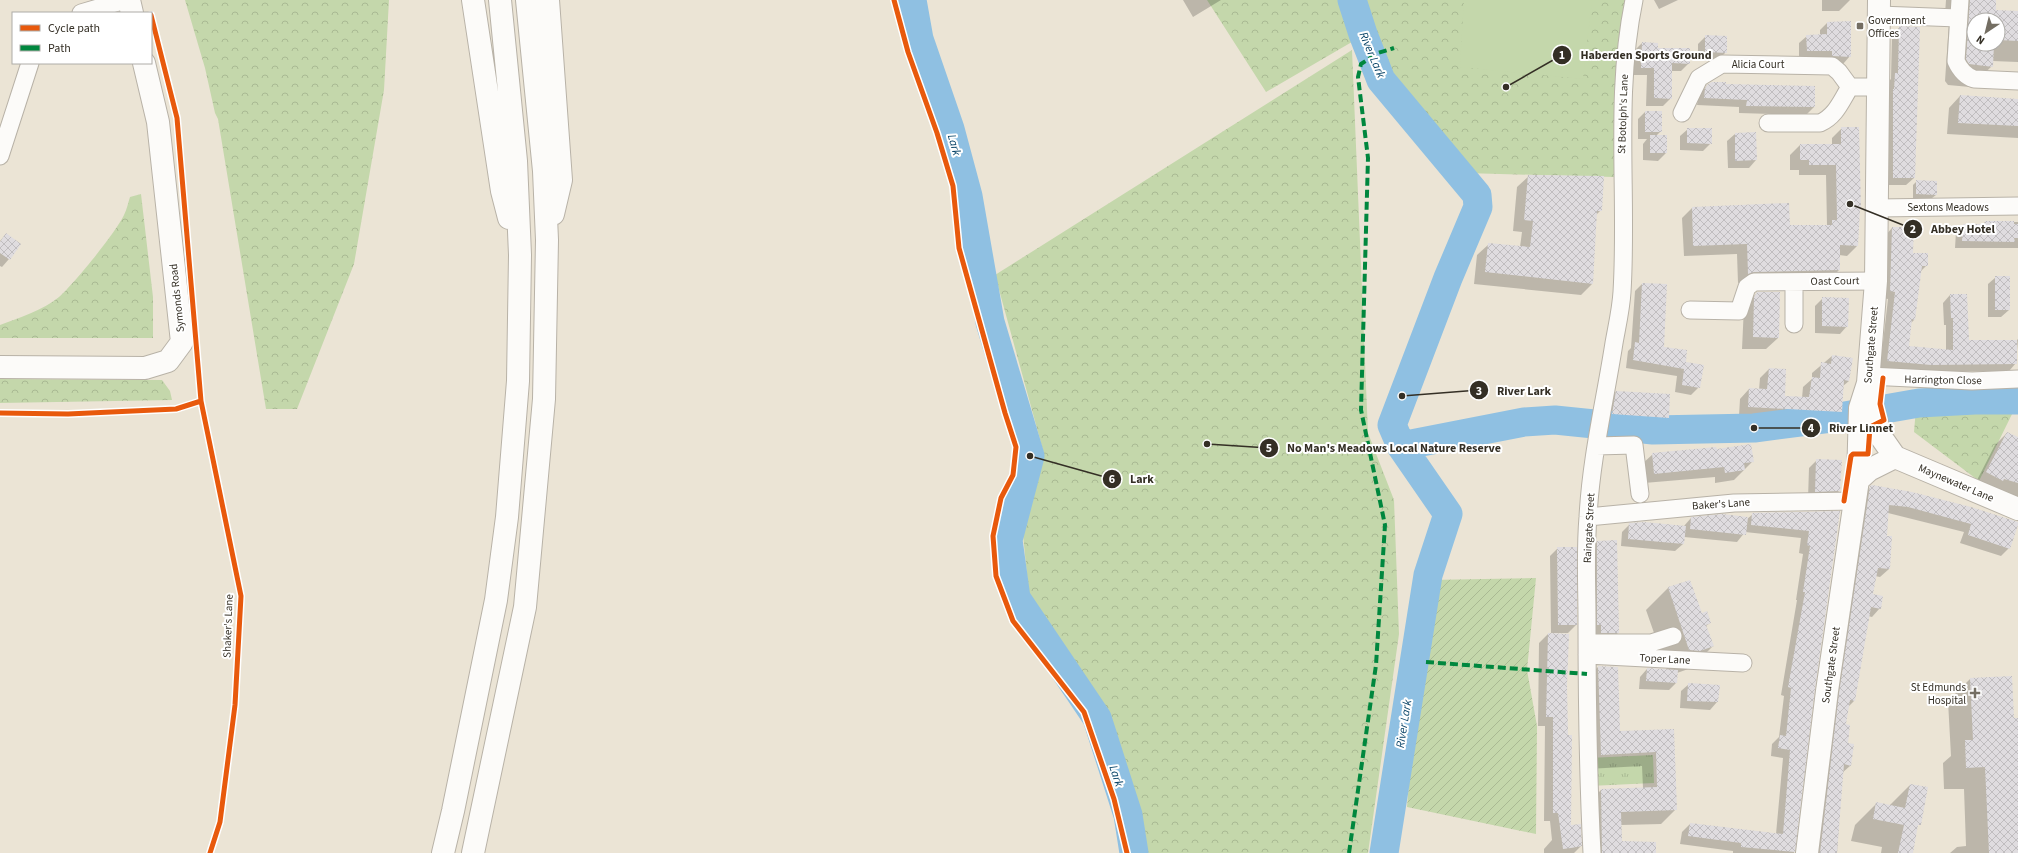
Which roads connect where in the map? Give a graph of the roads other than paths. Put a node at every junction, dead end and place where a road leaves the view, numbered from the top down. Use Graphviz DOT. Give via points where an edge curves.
graph roads {
  1 [pos="125,0"];
  2 [pos="129,0"];
  3 [pos="473,0"];
  4 [pos="500,0"];
  5 [pos="527,0"];
  6 [pos="548,0"];
  7 [pos="1634,0"];
  8 [pos="1960,0"];
  9 [pos="1879,7"];
  10 [pos="84,12"];
  11 [pos="132,12"];
  12 [pos="1958,18"];
  13 [pos="30,64"];
  14 [pos="144,64"];
  15 [pos="2018,82"];
  16 [pos="1878,86"];
  17 [pos="1850,87"];
  18 [pos="1682,113"];
  19 [pos="1768,123"];
  20 [pos="0,156"];
  21 [pos="1623,205"];
  22 [pos="2018,206"];
  23 [pos="1878,208"];
  24 [pos="547,240"];
  25 [pos="520,255"];
  26 [pos="1876,281"];
  27 [pos="1794,282"];
  28 [pos="1690,310"];
  29 [pos="1794,324"];
  30 [pos="0,367"];
  31 [pos="2018,379"];
  32 [pos="1869,380"];
  33 [pos="1867,413"];
  34 [pos="1596,443"];
  35 [pos="1895,457"];
  36 [pos="1856,490"];
  37 [pos="1640,494"];
  38 [pos="2018,509"];
  39 [pos="1588,517"];
  40 [pos="1673,636"];
  41 [pos="1587,649"];
  42 [pos="1744,663"];
  43 [pos="443,853"];
  44 [pos="473,853"];
  45 [pos="1592,853"];
  46 [pos="1807,853"];
  1 -- 10 [label="street"];
  2 -- 11 [label="main road"];
  3 -- 25 [label="main road" via="502,191"];
  4 -- 25 [label="main road" via="516,161"];
  5 -- 24 [label="main road" via="543,163"];
  6 -- 24 [label="main road" via="561,180"];
  7 -- 21 [label="street, St Botolph's Lane" via="1625,59"];
  8 -- 12 [label="street"];
  9 -- 12 [label="street"];
  9 -- 16 [label="main road, Southgate Street"];
  12 -- 15 [label="street" via="1956,61 1963,72 1974,79"];
  13 -- 20 [label="street"];
  14 -- 30 [label="main road, Symonds Road" via="158,122 182,342 168,361 145,368"];
  16 -- 17 [label="street"];
  16 -- 23 [label="main road, Southgate Street"];
  17 -- 18 [label="street, Alicia Court" via="1832,66 1722,64 1699,78"];
  17 -- 19 [label="street" via="1828,120 1820,123"];
  21 -- 34 [label="street, Raingate Street" via="1625,229 1622,295"];
  22 -- 23 [label="street, Sextons Meadows"];
  23 -- 26 [label="main road, Southgate Street"];
  24 -- 44 [label="main road" via="544,398 525,607"];
  25 -- 43 [label="main road" via="518,382 507,517 496,600"];
  26 -- 27 [label="street, Oast Court"];
  26 -- 32 [label="main road, Southgate Street"];
  27 -- 28 [label="street, Oast Court" via="1754,282 1747,287 1739,311"];
  27 -- 29 [label="street, Oast Court"];
  31 -- 32 [label="street, Harrington Close"];
  32 -- 33 [label="main road, Southgate Street"];
  33 -- 35 [label="main road"];
  33 -- 36 [label="main road, Southgate Street"];
  34 -- 37 [label="street" via="1634,445"];
  34 -- 39 [label="street, Raingate Street"];
  35 -- 36 [label="main road" via="1869,470"];
  35 -- 38 [label="main road, Maynewater Lane"];
  36 -- 39 [label="street, Baker's Lane"];
  36 -- 46 [label="main road, Southgate Street"];
  39 -- 41 [label="street, Raingate Street"];
  40 -- 41 [label="street, Toper Lane" via="1651,643"];
  41 -- 42 [label="street, Toper Lane"];
  41 -- 45 [label="street, Raingate Street"];
}
